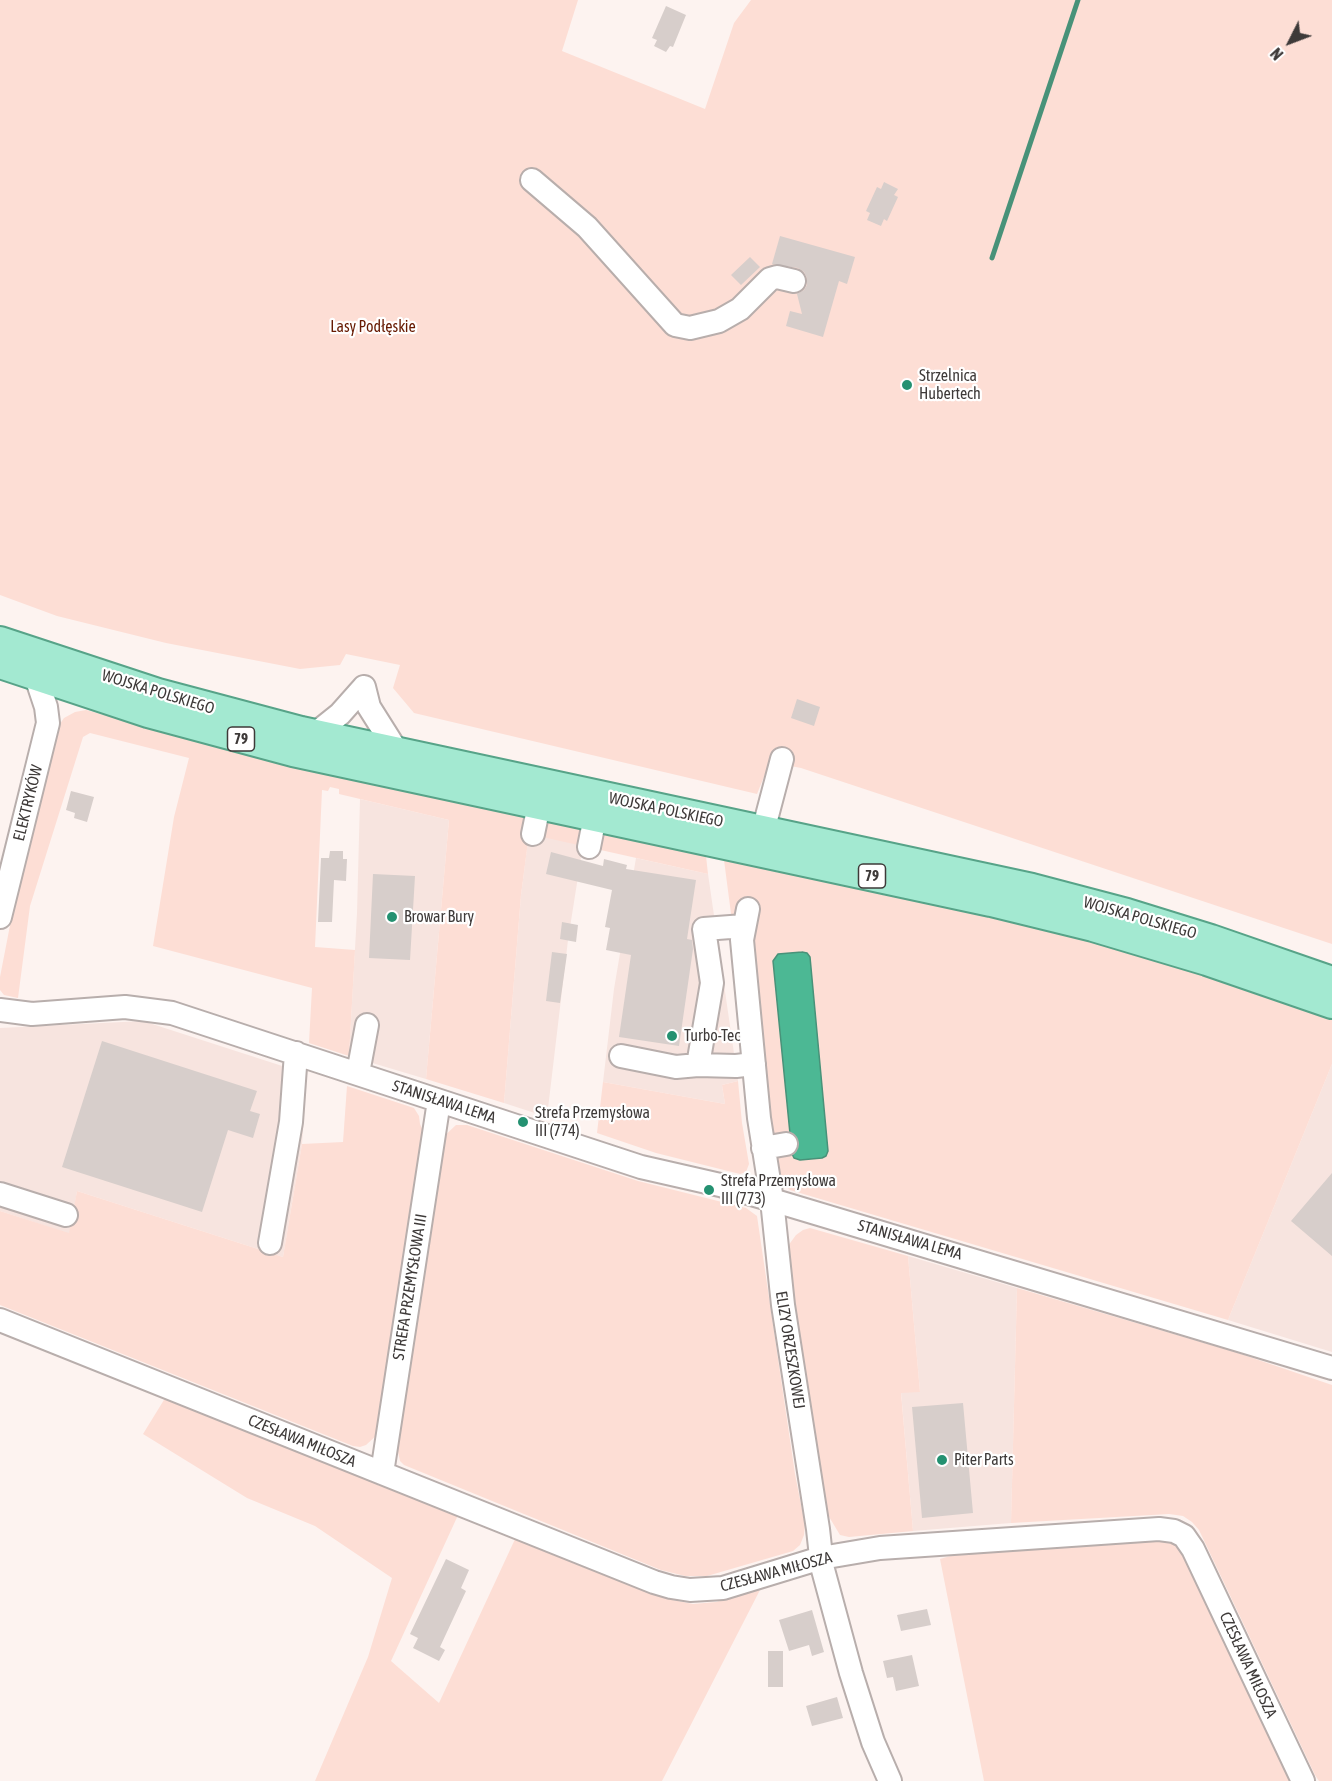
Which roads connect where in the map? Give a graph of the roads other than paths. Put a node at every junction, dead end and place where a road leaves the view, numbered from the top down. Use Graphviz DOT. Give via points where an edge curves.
graph roads {
  1 [pos="531,180"];
  2 [pos="794,281"];
  3 [pos="0,641"];
  4 [pos="0,664"];
  5 [pos="36,677"];
  6 [pos="80,692"];
  7 [pos="48,723"];
  8 [pos="315,734"];
  9 [pos="398,753"];
  10 [pos="782,759"];
  11 [pos="539,805"];
  12 [pos="595,817"];
  13 [pos="763,831"];
  14 [pos="533,834"];
  15 [pos="589,847"];
  16 [pos="0,918"];
  17 [pos="1332,981"];
  18 [pos="1332,1004"];
  19 [pos="0,1010"];
  20 [pos="367,1025"];
  21 [pos="296,1053"];
  22 [pos="621,1056"];
  23 [pos="754,1064"];
  24 [pos="698,1065"];
  25 [pos="358,1074"];
  26 [pos="439,1101"];
  27 [pos="786,1144"];
  28 [pos="763,1148"];
  29 [pos="0,1194"];
  30 [pos="772,1200"];
  31 [pos="66,1215"];
  32 [pos="270,1243"];
  33 [pos="0,1320"];
  34 [pos="1332,1368"];
  35 [pos="382,1473"];
  36 [pos="821,1558"];
  37 [pos="890,1781"];
  38 [pos="1303,1781"];
  1 -- 2 [label="street" via="587,227 675,325 690,328 719,321 740,309 770,279"];
  3 -- 8 [label="main road, WOJSKA POLSKIEGO / 79" via="158,693"];
  4 -- 5 [label="main road, WOJSKA POLSKIEGO / 79"];
  5 -- 6 [label="main road, WOJSKA POLSKIEGO / 79"];
  5 -- 7 [label="street, ELEKTRYKÓW"];
  6 -- 7 [label="street, ELEKTRYKÓW"];
  6 -- 11 [label="main road, WOJSKA POLSKIEGO / 79" via="281,749"];
  7 -- 16 [label="street, ELEKTRYKÓW"];
  8 -- 9 [label="main road, WOJSKA POLSKIEGO / 79"];
  8 -- 9 [label="street" via="364,687 369,706"];
  9 -- 13 [label="main road, WOJSKA POLSKIEGO / 79"];
  10 -- 13 [label="street"];
  11 -- 12 [label="main road, WOJSKA POLSKIEGO / 79"];
  11 -- 14 [label="street"];
  12 -- 15 [label="street"];
  12 -- 18 [label="main road, WOJSKA POLSKIEGO / 79" via="1093,927"];
  13 -- 17 [label="main road, WOJSKA POLSKIEGO / 79" via="1032,888 1211,939"];
  19 -- 21 [label="street, STANISŁAWA LEMA" via="104,1015 141,1008 172,1013"];
  20 -- 25 [label="street"];
  21 -- 25 [label="street, STANISŁAWA LEMA"];
  21 -- 32 [label="street" via="291,1122"];
  22 -- 24 [label="street" via="676,1067"];
  23 -- 24 [label="street"];
  23 -- 24 [label="street, ELIZY ORZESZKOWEJ" via="742,940 746,917 704,929 712,983"];
  23 -- 28 [label="street, ELIZY ORZESZKOWEJ"];
  25 -- 26 [label="street, STANISŁAWA LEMA"];
  26 -- 30 [label="street, STANISŁAWA LEMA" via="641,1167"];
  26 -- 35 [label="street, STREFA PRZEMYSŁOWA III"];
  27 -- 28 [label="street"];
  28 -- 30 [label="street, ELIZY ORZESZKOWEJ"];
  29 -- 31 [label="street"];
  30 -- 34 [label="street, STANISŁAWA LEMA"];
  30 -- 36 [label="street, ELIZY ORZESZKOWEJ" via="781,1293"];
  33 -- 35 [label="street, CZESŁAWA MIŁOSZA"];
  35 -- 36 [label="street, CZESŁAWA MIŁOSZA" via="671,1587 723,1588"];
  36 -- 37 [label="street, ELIZY ORZESZKOWEJ" via="851,1673"];
  36 -- 38 [label="street, CZESŁAWA MIŁOSZA" via="900,1546 1159,1529 1180,1533 1193,1549"];
}
